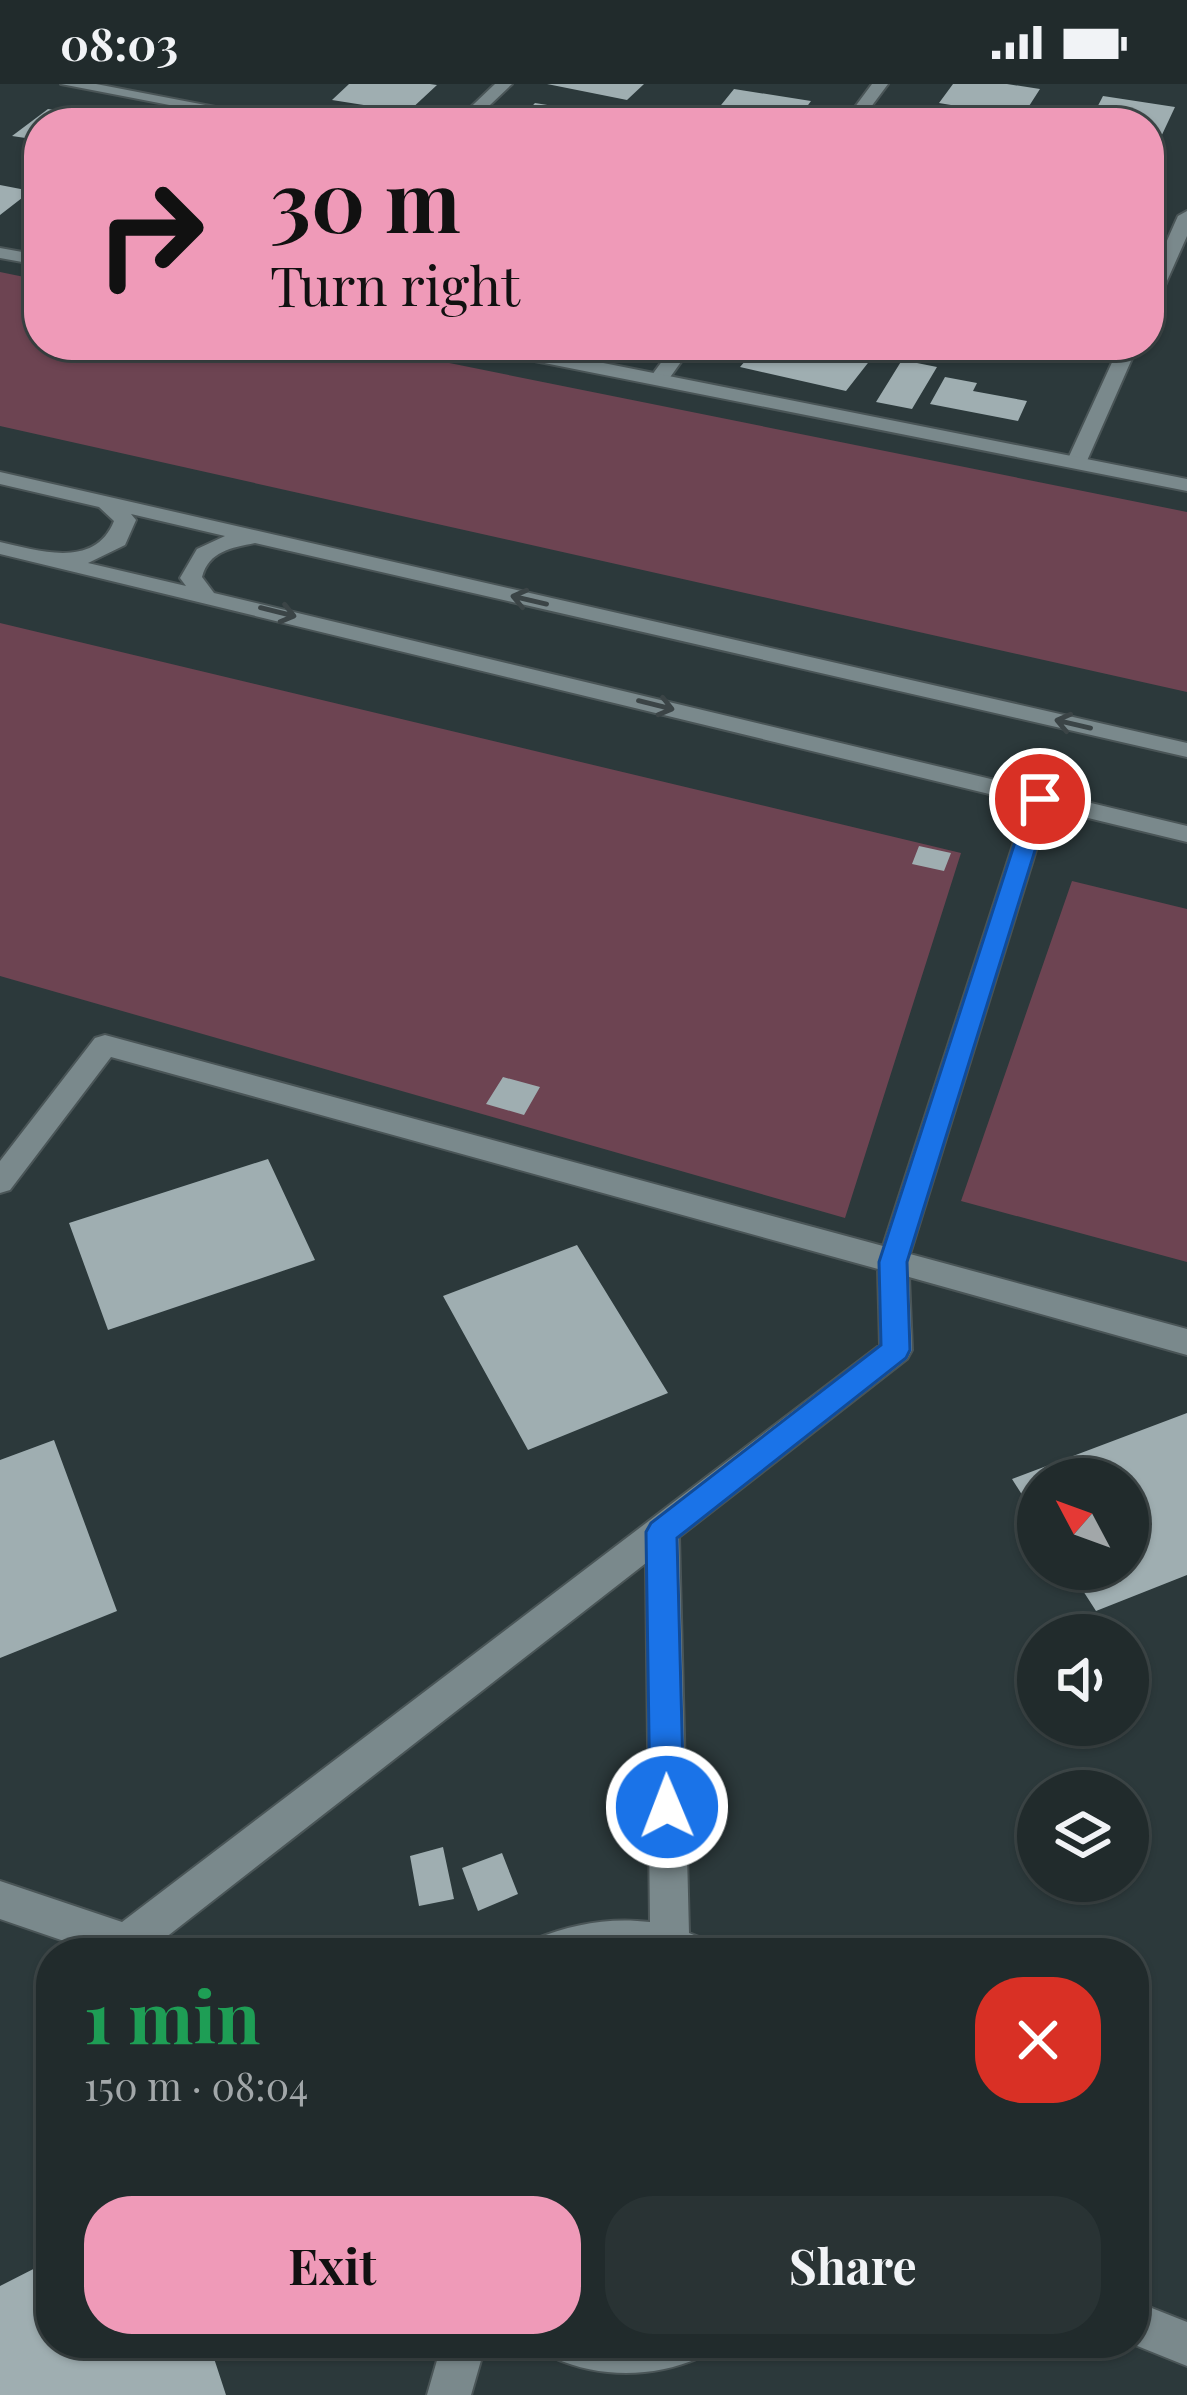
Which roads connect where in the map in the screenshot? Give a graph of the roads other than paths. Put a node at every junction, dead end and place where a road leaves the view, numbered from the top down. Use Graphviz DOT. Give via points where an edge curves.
graph roads {
  1 [pos="69,84"];
  2 [pos="504,84"];
  3 [pos="115,88"];
  4 [pos="216,108"];
  5 [pos="478,108"];
  6 [pos="1187,216"];
  7 [pos="1164,267"];
  8 [pos="561,360"];
  9 [pos="673,360"];
  10 [pos="1122,360"];
  11 [pos="659,379"];
  12 [pos="1076,463"];
  13 [pos="0,478"];
  14 [pos="1187,485"];
  15 [pos="107,503"];
  16 [pos="254,538"];
  17 [pos="0,548"];
  18 [pos="52,560"];
  19 [pos="204,594"];
  20 [pos="1187,750"];
  21 [pos="1040,799"];
  22 [pos="1187,834"];
  23 [pos="0,1182"];
  24 [pos="893,1262"];
  25 [pos="1187,1342"];
  26 [pos="662,1532"];
  27 [pos="0,1900"];
  28 [pos="115,1938"];
  29 [pos="153,1938"];
  30 [pos="680,1938"];
  31 [pos="1149,2329"];
  32 [pos="1187,2344"];
  33 [pos="459,2358"];
  34 [pos="448,2395"];
  1 -- 3 [label="street"];
  2 -- 5 [label="street"];
  3 -- 4 [label="street"];
  6 -- 7 [label="street"];
  8 -- 11 [label="street"];
  9 -- 11 [label="street"];
  10 -- 12 [label="street"];
  11 -- 12 [label="street"];
  12 -- 14 [label="street"];
  13 -- 15 [label="street"];
  15 -- 16 [label="street"];
  15 -- 18 [label="street" via="125,520 117,540 89,556"];
  16 -- 19 [label="street" via="221,544 197,560 191,578"];
  20 -- 16 [label="street, one-way"];
  17 -- 18 [label="street"];
  18 -- 19 [label="street"];
  19 -- 21 [label="street, one-way"];
  21 -- 22 [label="street"];
  21 -- 24 [label="street"];
  23 -- 24 [label="street" via="105,1045"];
  24 -- 25 [label="street"];
  24 -- 26 [label="street" via="896,1350"];
  26 -- 29 [label="street"];
  26 -- 30 [label="street"];
  27 -- 28 [label="street"];
  31 -- 32 [label="street"];
  33 -- 34 [label="street"];
}
